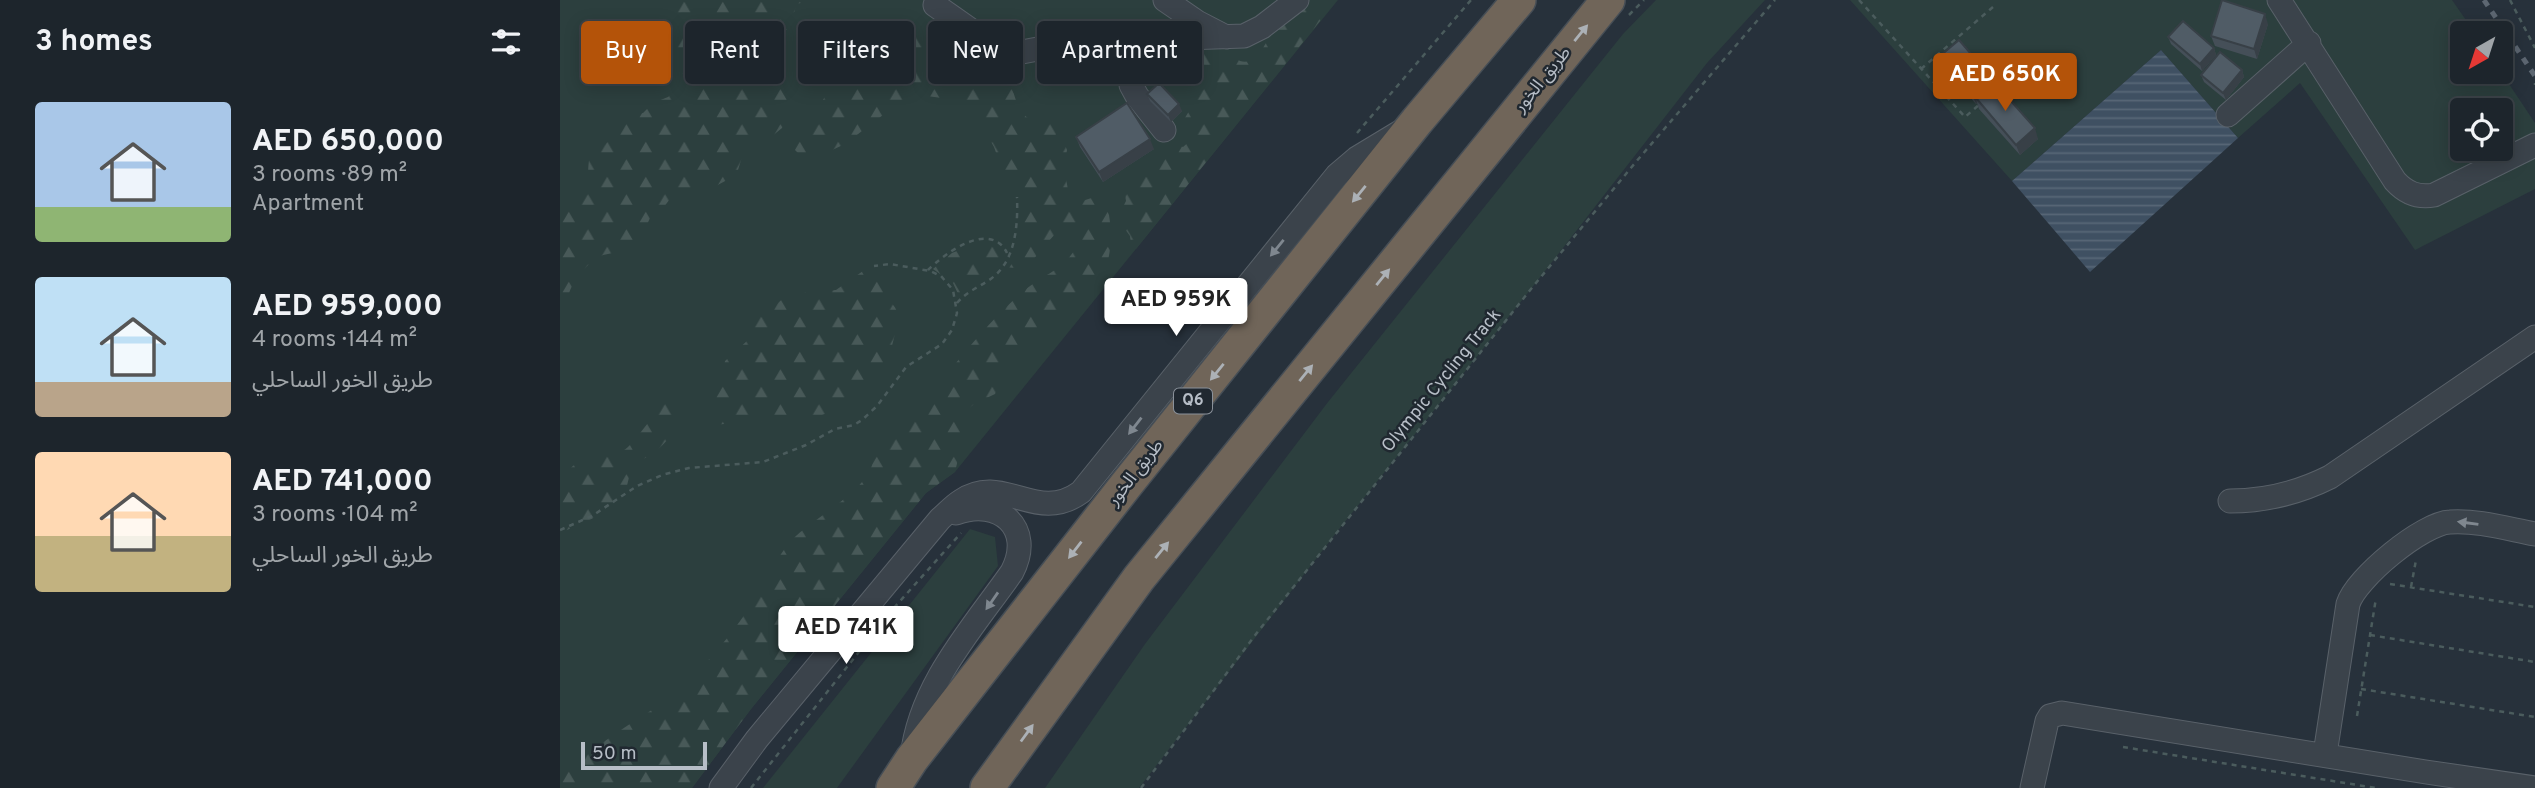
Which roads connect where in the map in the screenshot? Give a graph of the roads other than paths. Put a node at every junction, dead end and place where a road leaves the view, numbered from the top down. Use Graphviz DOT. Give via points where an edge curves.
graph roads {
  1 [pos="1158,0"];
  2 [pos="1165,0"];
  3 [pos="1297,0"];
  4 [pos="1519,0"];
  5 [pos="1608,0"];
  6 [pos="2279,0"];
  7 [pos="935,5"];
  8 [pos="1166,21"];
  9 [pos="1202,38"];
  10 [pos="1229,38"];
  11 [pos="2309,43"];
  12 [pos="1037,49"];
  13 [pos="1131,84"];
  14 [pos="2228,115"];
  15 [pos="1417,121"];
  16 [pos="1164,130"];
  17 [pos="2535,145"];
  18 [pos="2535,337"];
  19 [pos="2230,501"];
  20 [pos="940,519"];
  21 [pos="2535,534"];
  22 [pos="2325,754"];
  23 [pos="912,759"];
  24 [pos="721,788"];
  25 [pos="892,788"];
  26 [pos="987,788"];
  27 [pos="2032,788"];
  28 [pos="2535,788"];
  1 -- 8 [label="street"];
  2 -- 10 [label="street"];
  3 -- 10 [label="street" via="1262,27"];
  4 -- 15 [label="highway, طريق الخور / Q6"];
  26 -- 5 [label="highway, طريق الخور, one-way" via="1139,578"];
  6 -- 11 [label="street"];
  7 -- 12 [label="street" via="1009,51"];
  9 -- 10 [label="street"];
  11 -- 14 [label="street"];
  11 -- 17 [label="street" via="2395,181 2413,194 2441,193"];
  13 -- 16 [label="street"];
  15 -- 20 [label="street, one-way" via="1337,175 1081,492 1050,505 987,492 960,501"];
  15 -- 23 [label="highway, طريق الخور / Q6, one-way"];
  18 -- 19 [label="street" via="2330,477 2282,496"];
  20 -- 23 [label="street, one-way" via="980,508 997,512 1016,528 1019,555 930,691 918,722"];
  20 -- 24 [label="street"];
  21 -- 22 [label="street, one-way" via="2440,523 2366,576 2348,604"];
  22 -- 27 [label="street" via="2056,713 2047,721"];
  22 -- 28 [label="street"];
  23 -- 25 [label="highway, طريق الخور / Q6"];
}
